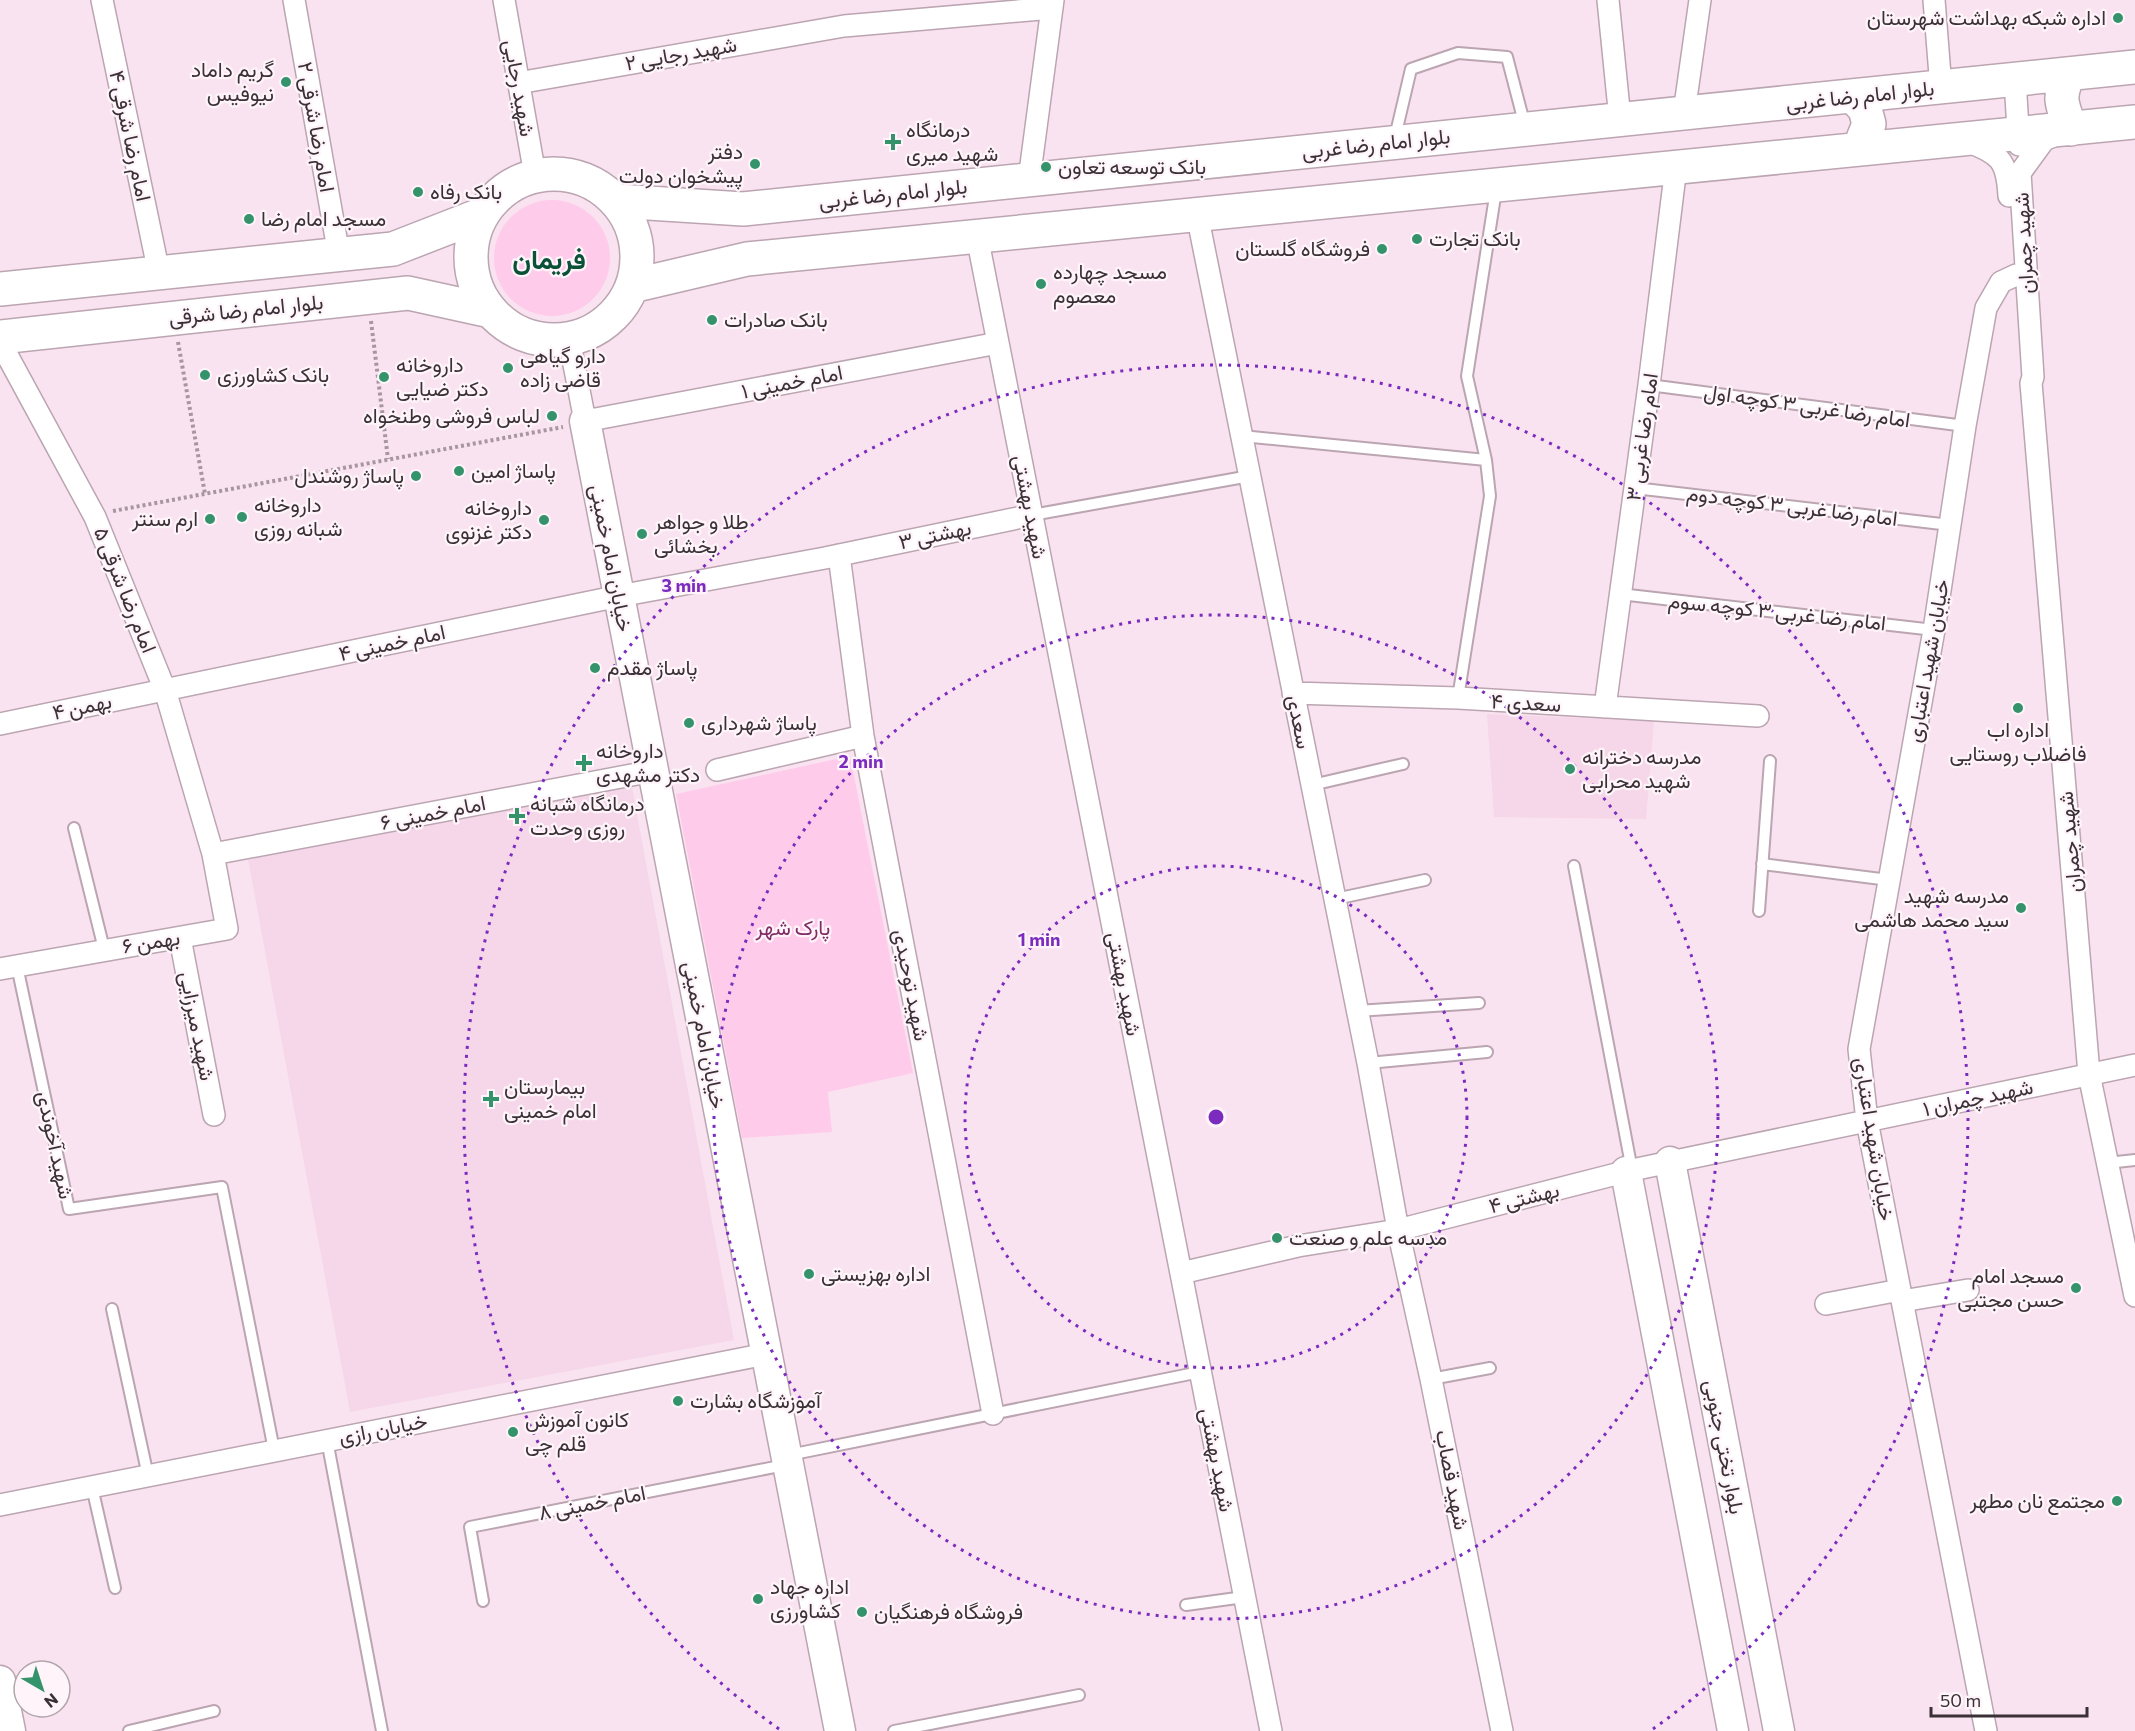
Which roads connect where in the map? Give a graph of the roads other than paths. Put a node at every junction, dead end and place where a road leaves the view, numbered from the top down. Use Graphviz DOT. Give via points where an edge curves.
graph roads {
  1 [pos="102,0"];
  2 [pos="294,0"];
  3 [pos="504,0"];
  4 [pos="1608,0"];
  5 [pos="1700,0"];
  6 [pos="1934,0"];
  7 [pos="1052,4"];
  8 [pos="2135,67"];
  9 [pos="2069,75"];
  10 [pos="2007,81"];
  11 [pos="518,83"];
  12 [pos="1941,88"];
  13 [pos="1853,96"];
  14 [pos="1684,113"];
  15 [pos="1620,119"];
  16 [pos="2135,122"];
  17 [pos="1526,129"];
  18 [pos="2071,129"];
  19 [pos="2013,134"];
  20 [pos="1960,139"];
  21 [pos="1394,142"];
  22 [pos="1859,149"];
  23 [pos="1676,167"];
  24 [pos="2020,173"];
  25 [pos="535,176"];
  26 [pos="1029,180"];
  27 [pos="1497,184"];
  28 [pos="617,201"];
  29 [pos="483,214"];
  30 [pos="1197,214"];
  31 [pos="977,236"];
  32 [pos="339,255"];
  33 [pos="159,273"];
  34 [pos="2016,275"];
  35 [pos="633,286"];
  36 [pos="0,289"];
  37 [pos="490,310"];
  38 [pos="0,336"];
  39 [pos="569,339"];
  40 [pos="0,342"];
  41 [pos="998,343"];
  42 [pos="2031,383"];
  43 [pos="1649,385"];
  44 [pos="585,421"];
  45 [pos="1965,426"];
  46 [pos="1242,436"];
  47 [pos="1486,460"];
  48 [pos="1250,476"];
  49 [pos="1635,488"];
  50 [pos="1032,515"];
  51 [pos="1950,525"];
  52 [pos="839,555"];
  53 [pos="1620,594"];
  54 [pos="619,596"];
  55 [pos="1934,630"];
  56 [pos="165,690"];
  57 [pos="1293,693"];
  58 [pos="1458,698"];
  59 [pos="1605,707"];
  60 [pos="1758,716"];
  61 [pos="0,724"];
  62 [pos="863,736"];
  63 [pos="1770,761"];
  64 [pos="1403,764"];
  65 [pos="717,770"];
  66 [pos="653,771"];
  67 [pos="1312,785"];
  68 [pos="74,828"];
  69 [pos="213,854"];
  70 [pos="1762,864"];
  71 [pos="1574,866"];
  72 [pos="1425,880"];
  73 [pos="1889,880"];
  74 [pos="1335,899"];
  75 [pos="1759,911"];
  76 [pos="180,938"];
  77 [pos="104,949"];
  78 [pos="8,967"];
  79 [pos="1479,1003"];
  80 [pos="1357,1011"];
  81 [pos="1487,1052"];
  82 [pos="1368,1062"];
  83 [pos="2135,1065"];
  84 [pos="2090,1074"];
  85 [pos="214,1114"];
  86 [pos="1867,1121"];
  87 [pos="2135,1160"];
  88 [pos="1670,1162"];
  89 [pos="2107,1163"];
  90 [pos="1629,1171"];
  91 [pos="1398,1230"];
  92 [pos="1181,1273"];
  93 [pos="1968,1290"];
  94 [pos="1901,1296"];
  95 [pos="2135,1296"];
  96 [pos="1826,1304"];
  97 [pos="112,1309"];
  98 [pos="766,1354"];
  99 [pos="1490,1368"];
  100 [pos="1200,1372"];
  101 [pos="1431,1379"];
  102 [pos="993,1414"];
  103 [pos="327,1440"];
  104 [pos="274,1450"];
  105 [pos="787,1460"];
  106 [pos="147,1476"];
  107 [pos="92,1487"];
  108 [pos="0,1505"];
  109 [pos="115,1587"];
  110 [pos="1244,1598"];
  111 [pos="483,1601"];
  112 [pos="1186,1605"];
  113 [pos="0,1681"];
  114 [pos="1079,1695"];
  115 [pos="214,1711"];
  116 [pos="10,1731"];
  117 [pos="129,1731"];
  118 [pos="382,1731"];
  119 [pos="840,1731"];
  120 [pos="894,1731"];
  121 [pos="1271,1731"];
  122 [pos="1502,1731"];
  123 [pos="1733,1731"];
  124 [pos="1779,1731"];
  125 [pos="1986,1731"];
  1 -- 33 [label="street, امام رضا شرقی ۴"];
  2 -- 32 [label="street, امام رضا شرقی ۲"];
  3 -- 11 [label="street, شهید رجایی"];
  4 -- 15 [label="street"];
  5 -- 14 [label="street"];
  6 -- 12 [label="street"];
  7 -- 11 [label="street, شهید رجایی ۲" via="844,26"];
  7 -- 26 [label="street"];
  8 -- 9 [label="main road, بلوار امام رضا غربی"];
  9 -- 10 [label="main road, بلوار امام رضا غربی"];
  9 -- 18 [label="main road" via="2062,100"];
  10 -- 12 [label="main road, بلوار امام رضا غربی"];
  10 -- 19 [label="street"];
  11 -- 25 [label="street, شهید رجایی"];
  12 -- 13 [label="main road, بلوار امام رضا غربی"];
  13 -- 14 [label="main road, بلوار امام رضا غربی"];
  13 -- 22 [label="main road" via="1865,109 1869,124"];
  14 -- 15 [label="main road, بلوار امام رضا غربی"];
  15 -- 17 [label="main road, بلوار امام رضا غربی"];
  16 -- 18 [label="main road"];
  17 -- 21 [label="main road, بلوار امام رضا غربی"];
  17 -- 21 [label="lane" via="1506,57 1458,53 1412,69"];
  18 -- 19 [label="main road"];
  18 -- 24 [label="street, شهید چمران" via="2044,140"];
  19 -- 20 [label="main road"];
  19 -- 24 [label="street"];
  20 -- 22 [label="main road"];
  20 -- 34 [label="street, شهید چمران" via="1994,153 2008,173"];
  21 -- 26 [label="main road, بلوار امام رضا غربی"];
  22 -- 23 [label="main road"];
  23 -- 27 [label="main road"];
  23 -- 43 [label="street, امام رضا غربی ۳"];
  24 -- 42 [label="street, شهید چمران"];
  25 -- 28 [label="main road" via="574,177 594,183"];
  25 -- 29 [label="main road" via="515,182"];
  26 -- 28 [label="main road, بلوار امام رضا غربی" via="743,209"];
  27 -- 30 [label="main road"];
  27 -- 47 [label="lane" via="1467,376"];
  28 -- 35 [label="main road" via="633,227 638,256"];
  29 -- 32 [label="main road" via="393,249"];
  29 -- 37 [label="main road" via="473,238 471,264 477,289"];
  30 -- 31 [label="main road"];
  30 -- 46 [label="street, سعدی"];
  31 -- 35 [label="main road" via="747,259"];
  31 -- 41 [label="street, شهید بهشتی"];
  32 -- 33 [label="main road"];
  33 -- 36 [label="main road"];
  34 -- 42 [label="street, شهید چمران" via="2027,377"];
  34 -- 45 [label="street, خیابان شهید اعتباری" via="2001,282 1986,308"];
  35 -- 39 [label="main road" via="618,311 596,329"];
  37 -- 38 [label="main road, بلوار امام رضا شرقی" via="408,293"];
  37 -- 39 [label="main road" via="513,329 531,336"];
  39 -- 44 [label="street, خیابان امام خمینی"];
  40 -- 56 [label="street, امام رضا شرقی ۵" via="95,517"];
  41 -- 44 [label="street, امام خمینی ۱"];
  41 -- 50 [label="street, شهید بهشتی"];
  42 -- 84 [label="street, شهید چمران"];
  43 -- 45 [label="lane, امام رضا غربی ۳ کوچه اول"];
  43 -- 49 [label="street, امام رضا غربی ۳"];
  44 -- 54 [label="street, خیابان امام خمینی"];
  45 -- 51 [label="street, خیابان شهید اعتباری"];
  46 -- 47 [label="lane"];
  46 -- 48 [label="street, سعدی"];
  47 -- 58 [label="lane" via="1490,496"];
  48 -- 50 [label="lane"];
  48 -- 57 [label="street, سعدی"];
  49 -- 51 [label="lane, امام رضا غربی ۳ کوچه دوم"];
  49 -- 53 [label="street, امام رضا غربی ۳"];
  50 -- 52 [label="street, بهشتی ۳"];
  50 -- 92 [label="street, شهید بهشتی"];
  51 -- 55 [label="street, خیابان شهید اعتباری"];
  52 -- 54 [label="street, بهشتی ۳"];
  52 -- 62 [label="street, شهید توحیدی"];
  53 -- 55 [label="lane, امام رضا غربی ۳ کوچه سوم"];
  53 -- 59 [label="street, امام رضا غربی ۳"];
  54 -- 56 [label="street, امام خمینی ۴"];
  54 -- 66 [label="street, خیابان امام خمینی"];
  55 -- 73 [label="street, خیابان شهید اعتباری"];
  56 -- 61 [label="street, بهمن ۴"];
  56 -- 69 [label="street, امام رضا شرقی ۵"];
  57 -- 58 [label="street, سعدی ۴"];
  57 -- 67 [label="street, سعدی"];
  58 -- 59 [label="street, سعدی ۴"];
  59 -- 60 [label="street, سعدی ۴"];
  62 -- 65 [label="street"];
  62 -- 102 [label="street, شهید توحیدی"];
  63 -- 70 [label="lane"];
  64 -- 67 [label="lane"];
  66 -- 69 [label="street, امام خمینی ۶"];
  66 -- 98 [label="street, خیابان امام خمینی"];
  67 -- 74 [label="street, سعدی"];
  68 -- 77 [label="lane"];
  69 -- 76 [label="street, بهمن ۶" via="227,929"];
  70 -- 73 [label="lane"];
  70 -- 75 [label="lane"];
  71 -- 90 [label="lane"];
  72 -- 74 [label="lane"];
  73 -- 86 [label="street, خیابان شهید اعتباری" via="1859,1049"];
  74 -- 80 [label="street, سعدی"];
  76 -- 77 [label="street, بهمن ۶"];
  76 -- 85 [label="street, شهید میرزایی"];
  77 -- 78 [label="street, بهمن ۶"];
  78 -- 104 [label="lane, شهید آخوندی" via="69,1209 222,1187"];
  79 -- 80 [label="lane"];
  80 -- 82 [label="street, سعدی"];
  81 -- 82 [label="lane"];
  82 -- 91 [label="street, سعدی"];
  83 -- 84 [label="street, شهید چمران ۱"];
  84 -- 86 [label="street, شهید چمران ۱"];
  84 -- 89 [label="street, شهید چمران"];
  86 -- 88 [label="street, بهشتی ۴"];
  86 -- 94 [label="street, خیابان شهید اعتباری"];
  87 -- 89 [label="lane"];
  88 -- 90 [label="street, بهشتی ۴"];
  88 -- 124 [label="street, بلوار تختی جنوبی"];
  89 -- 95 [label="street, شهید چمران"];
  90 -- 91 [label="street, بهشتی ۴"];
  90 -- 123 [label="street"];
  91 -- 92 [label="street, بهشتی ۴" via="1298,1246"];
  91 -- 101 [label="street, شهید قصاب"];
  92 -- 100 [label="street, شهید بهشتی"];
  93 -- 94 [label="street"];
  94 -- 96 [label="street"];
  94 -- 125 [label="street, خیابان شهید اعتباری"];
  97 -- 106 [label="lane"];
  98 -- 103 [label="street, خیابان رازی"];
  98 -- 105 [label="street, خیابان امام خمینی"];
  99 -- 101 [label="lane"];
  100 -- 102 [label="lane"];
  100 -- 110 [label="street, شهید بهشتی"];
  101 -- 122 [label="street, شهید قصاب"];
  102 -- 105 [label="lane"];
  103 -- 104 [label="street, خیابان رازی"];
  103 -- 118 [label="lane"];
  104 -- 106 [label="street, خیابان رازی"];
  105 -- 111 [label="lane, امام خمینی ۸" via="470,1527"];
  105 -- 119 [label="street, خیابان امام خمینی"];
  106 -- 107 [label="street, خیابان رازی"];
  107 -- 108 [label="street, خیابان رازی"];
  107 -- 109 [label="lane"];
  110 -- 112 [label="lane"];
  110 -- 121 [label="street, شهید بهشتی"];
  113 -- 116 [label="street"];
  114 -- 120 [label="lane"];
  115 -- 117 [label="lane"];
}
